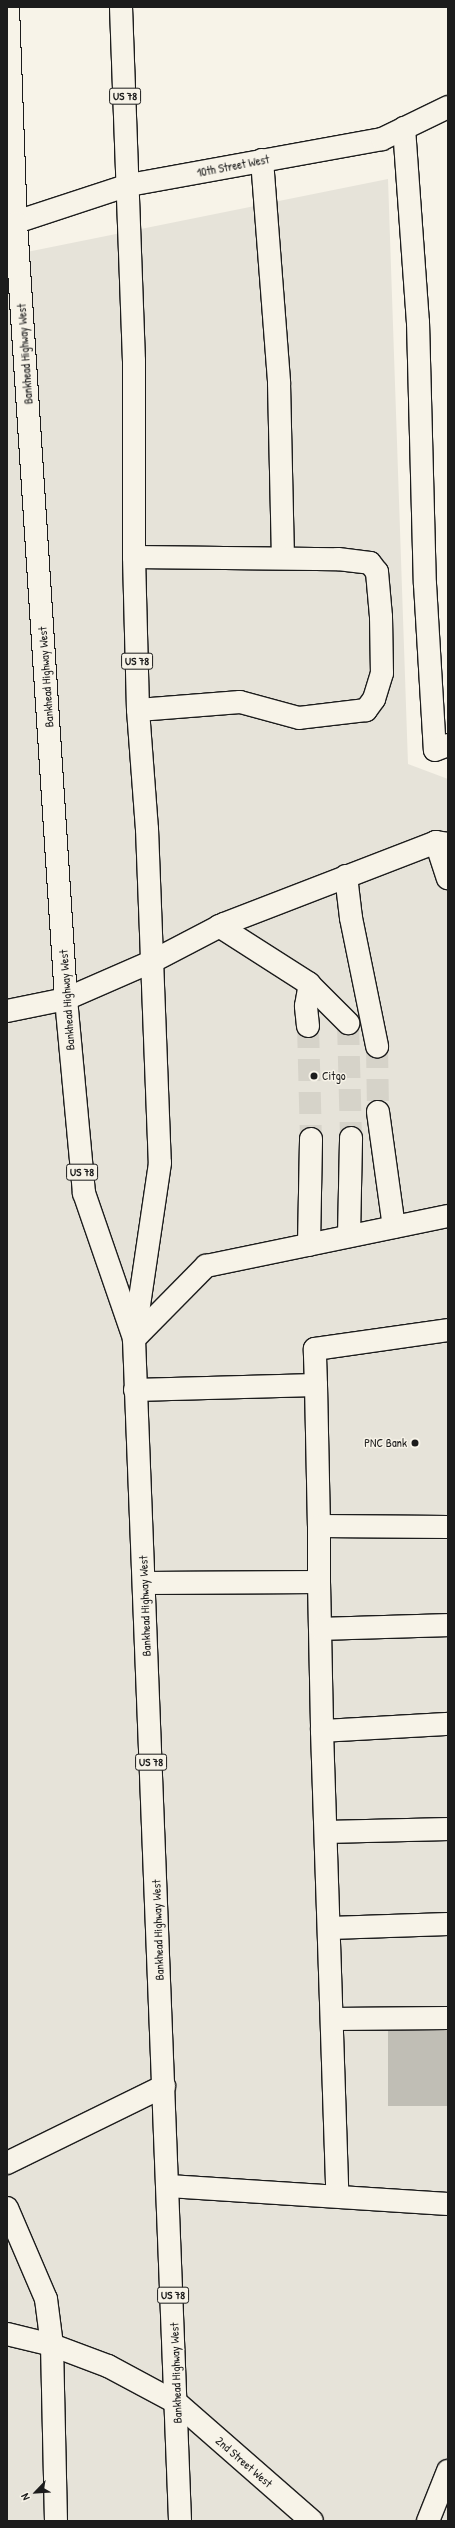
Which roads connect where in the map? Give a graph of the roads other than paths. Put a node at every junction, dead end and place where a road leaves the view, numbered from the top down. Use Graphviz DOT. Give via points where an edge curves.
graph roads {
  1 [pos="8,7"];
  2 [pos="121,7"];
  3 [pos="448,107"];
  4 [pos="404,128"];
  5 [pos="262,160"];
  6 [pos="129,186"];
  7 [pos="12,224"];
  8 [pos="134,557"];
  9 [pos="283,558"];
  10 [pos="138,710"];
  11 [pos="448,746"];
  12 [pos="442,843"];
  13 [pos="346,876"];
  14 [pos="448,878"];
  15 [pos="219,926"];
  16 [pos="153,961"];
  17 [pos="310,984"];
  18 [pos="66,999"];
  19 [pos="7,1011"];
  20 [pos="348,1023"];
  21 [pos="308,1026"];
  22 [pos="378,1046"];
  23 [pos="378,1112"];
  24 [pos="350,1138"];
  25 [pos="311,1139"];
  26 [pos="448,1216"];
  27 [pos="394,1227"];
  28 [pos="349,1236"];
  29 [pos="309,1245"];
  30 [pos="448,1330"];
  31 [pos="134,1338"];
  32 [pos="316,1385"];
  33 [pos="135,1390"];
  34 [pos="319,1526"];
  35 [pos="448,1527"];
  36 [pos="319,1582"];
  37 [pos="144,1583"];
  38 [pos="448,1624"];
  39 [pos="321,1629"];
  40 [pos="448,1724"];
  41 [pos="322,1731"];
  42 [pos="448,1829"];
  43 [pos="326,1832"];
  44 [pos="448,1924"];
  45 [pos="330,1928"];
  46 [pos="448,2018"];
  47 [pos="332,2019"];
  48 [pos="164,2086"];
  49 [pos="7,2163"];
  50 [pos="168,2186"];
  51 [pos="338,2195"];
  52 [pos="448,2204"];
  53 [pos="7,2208"];
  54 [pos="7,2334"];
  55 [pos="52,2345"];
  56 [pos="177,2403"];
  57 [pos="448,2471"];
  58 [pos="56,2521"];
  59 [pos="180,2521"];
  60 [pos="312,2521"];
  61 [pos="428,2521"];
  1 -- 7 [label="main road, Bankhead Highway West / US 78"];
  2 -- 6 [label="main road, Bankhead Highway West / US 78"];
  3 -- 4 [label="main road, 10th Street West"];
  4 -- 5 [label="main road, 10th Street West" via="382,139"];
  4 -- 11 [label="main road" via="418,322 425,584 435,750"];
  5 -- 6 [label="main road, 10th Street West"];
  5 -- 9 [label="main road" via="279,383"];
  6 -- 7 [label="main road, 10th Street West"];
  6 -- 8 [label="main road, Bankhead Highway West / US 78" via="134,361"];
  7 -- 18 [label="main road, Bankhead Highway West / US 78"];
  8 -- 9 [label="main road"];
  8 -- 10 [label="main road, Bankhead Highway West / US 78"];
  9 -- 10 [label="main road" via="338,559 370,563 376,572 382,673 374,699 366,710 299,718 240,702"];
  10 -- 16 [label="main road, Bankhead Highway West / US 78"];
  12 -- 13 [label="main road"];
  12 -- 14 [label="main road"];
  13 -- 15 [label="main road"];
  13 -- 22 [label="main road" via="351,918"];
  15 -- 16 [label="main road"];
  15 -- 17 [label="main road"];
  16 -- 18 [label="main road"];
  16 -- 31 [label="main road, Bankhead Highway West / US 78" via="160,1163"];
  17 -- 20 [label="main road"];
  17 -- 21 [label="main road" via="306,1006"];
  18 -- 19 [label="main road"];
  18 -- 31 [label="main road, Bankhead Highway West / US 78" via="84,1194"];
  23 -- 27 [label="main road"];
  24 -- 28 [label="main road"];
  25 -- 29 [label="main road"];
  26 -- 27 [label="main road"];
  27 -- 28 [label="main road"];
  28 -- 29 [label="main road"];
  29 -- 31 [label="main road" via="206,1266"];
  30 -- 32 [label="main road" via="315,1349"];
  31 -- 33 [label="main road, Bankhead Highway West / US 78"];
  32 -- 33 [label="main road"];
  32 -- 34 [label="main road"];
  33 -- 37 [label="main road, Bankhead Highway West / US 78"];
  34 -- 35 [label="main road"];
  34 -- 36 [label="main road"];
  36 -- 37 [label="main road"];
  36 -- 39 [label="main road"];
  37 -- 48 [label="main road, Bankhead Highway West / US 78"];
  38 -- 39 [label="main road"];
  39 -- 41 [label="main road"];
  40 -- 41 [label="main road"];
  41 -- 43 [label="main road"];
  42 -- 43 [label="main road"];
  43 -- 45 [label="main road"];
  44 -- 45 [label="main road"];
  45 -- 47 [label="main road"];
  46 -- 47 [label="main road"];
  47 -- 51 [label="main road"];
  48 -- 49 [label="main road"];
  48 -- 50 [label="main road, Bankhead Highway West / US 78"];
  50 -- 51 [label="main road"];
  50 -- 56 [label="main road, Bankhead Highway West / US 78"];
  51 -- 52 [label="main road"];
  53 -- 55 [label="main road" via="46,2299"];
  54 -- 55 [label="main road, 2nd Street West"];
  55 -- 56 [label="main road, 2nd Street West" via="108,2366"];
  55 -- 58 [label="main road"];
  56 -- 59 [label="main road, Bankhead Highway West / US 78"];
  56 -- 60 [label="main road, 2nd Street West"];
  57 -- 61 [label="main road"];
}
